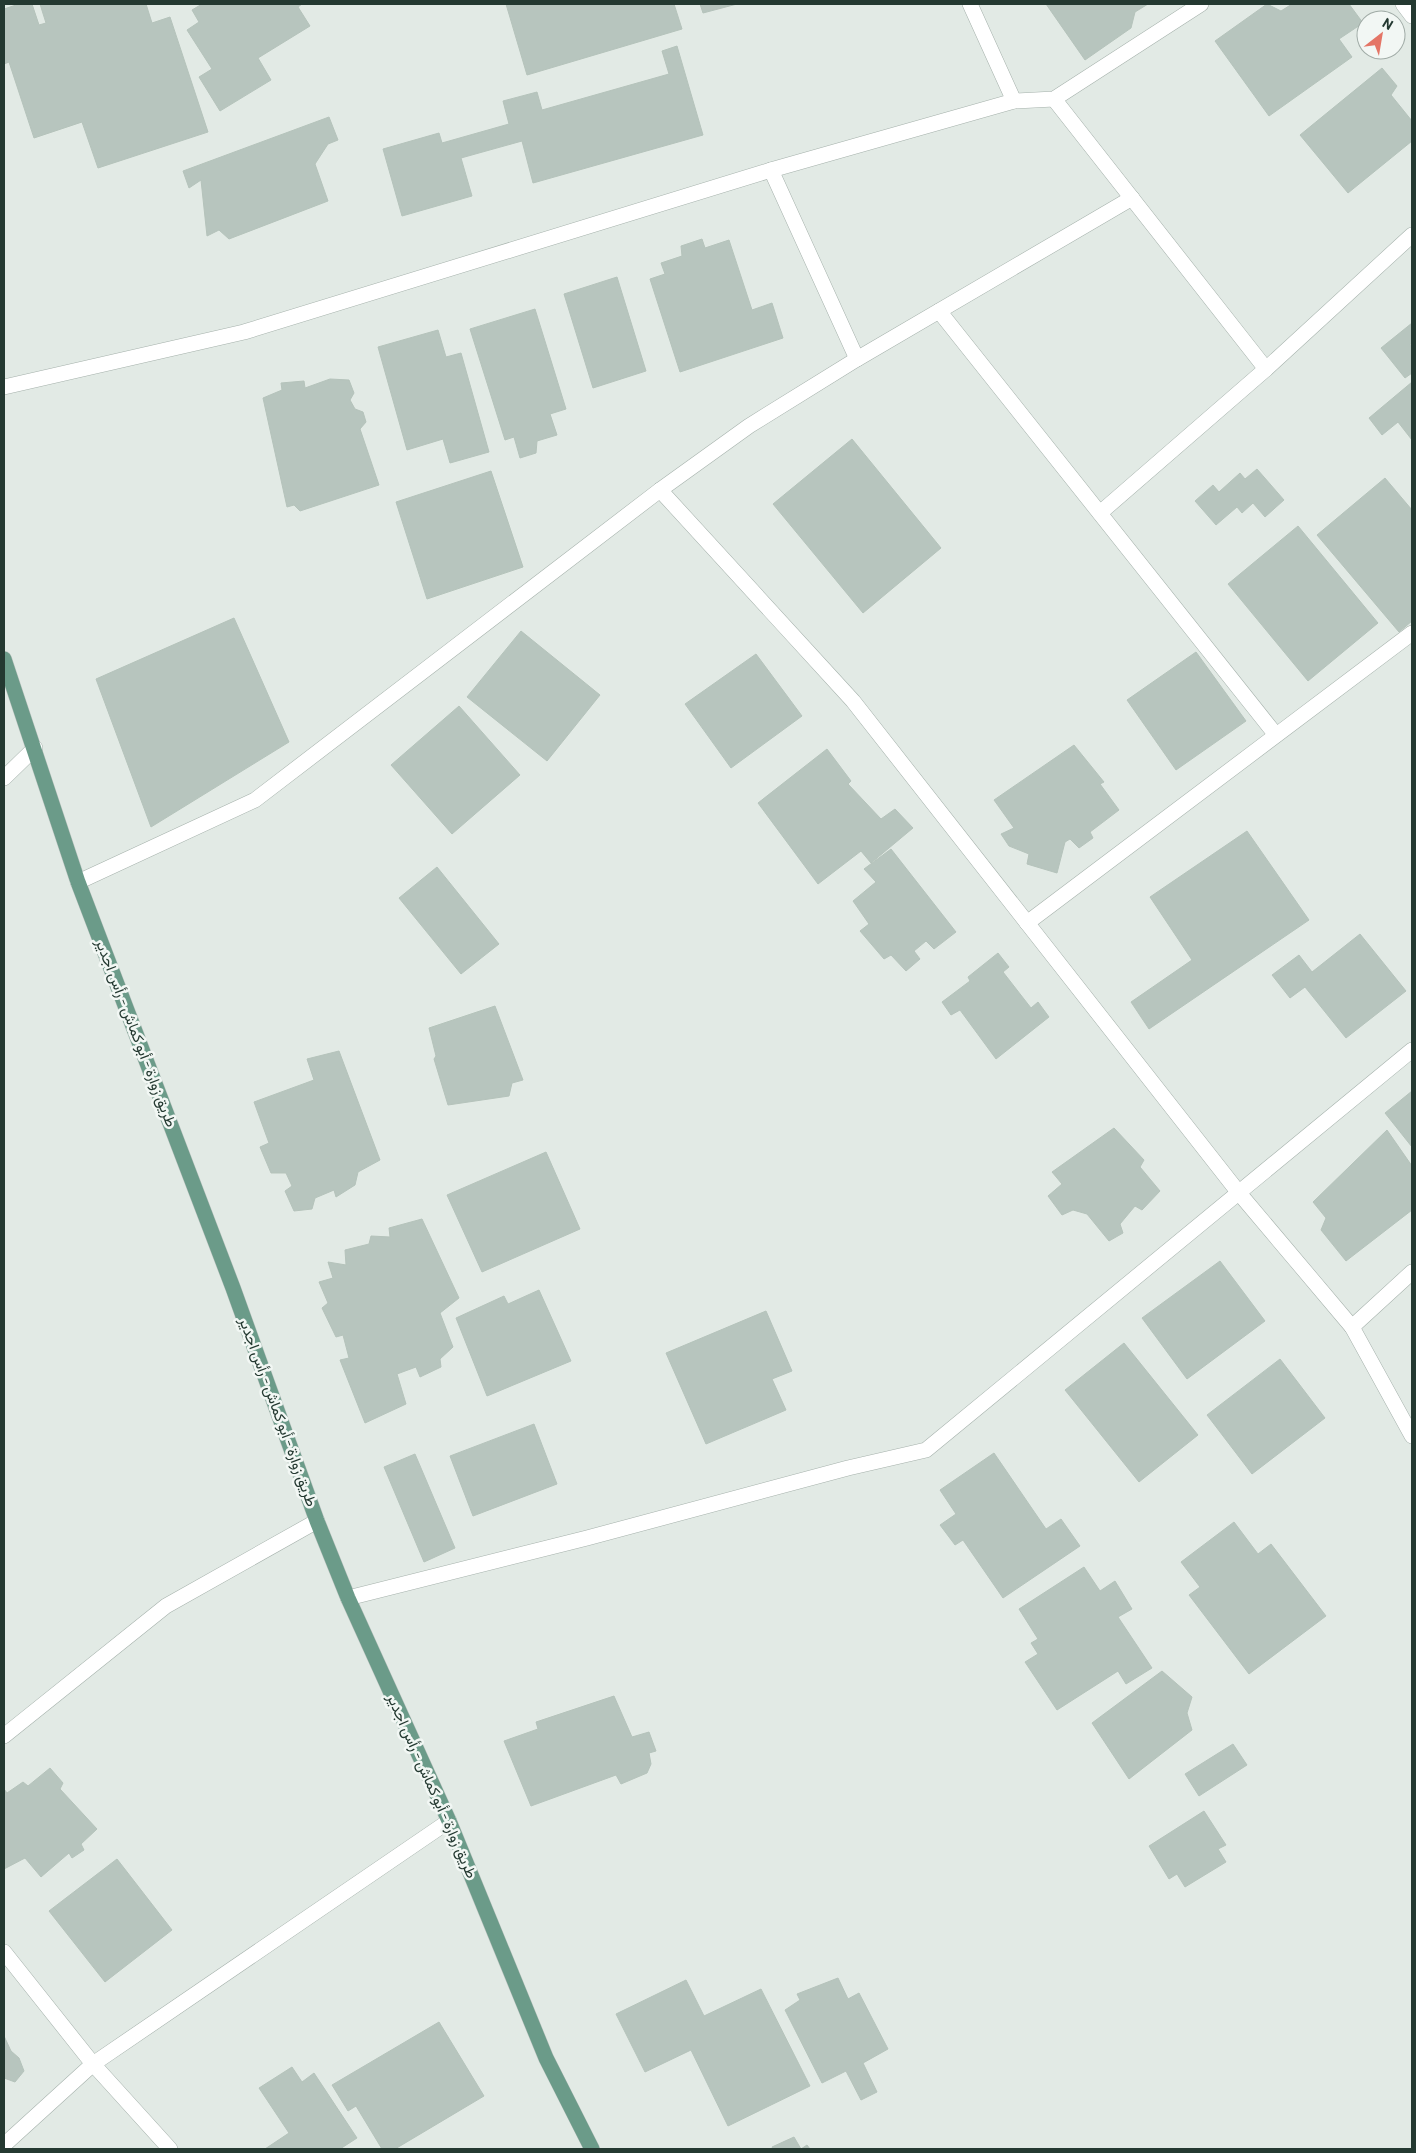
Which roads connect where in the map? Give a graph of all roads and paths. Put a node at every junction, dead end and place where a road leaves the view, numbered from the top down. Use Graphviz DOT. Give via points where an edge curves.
graph roads {
  1 [pos="970,4"];
  2 [pos="1201,4"];
  3 [pos="1403,4"];
  4 [pos="1412,16"];
  5 [pos="1054,99"];
  6 [pos="1014,101"];
  7 [pos="771,170"];
  8 [pos="1132,198"];
  9 [pos="1412,235"];
  10 [pos="939,311"];
  11 [pos="857,359"];
  12 [pos="1266,369"];
  13 [pos="4,387"];
  14 [pos="660,490"];
  15 [pos="1100,513"];
  16 [pos="1412,633"];
  17 [pos="4,659"];
  18 [pos="1276,735"];
  19 [pos="35,748"];
  20 [pos="4,778"];
  21 [pos="78,882"];
  22 [pos="1027,923"];
  23 [pos="1412,1050"];
  24 [pos="1239,1193"];
  25 [pos="1412,1272"];
  26 [pos="1352,1327"];
  27 [pos="1412,1436"];
  28 [pos="317,1521"];
  29 [pos="348,1598"];
  30 [pos="4,1736"];
  31 [pos="449,1821"];
  32 [pos="4,1952"];
  33 [pos="93,2064"];
  34 [pos="4,2145"];
  35 [pos="170,2149"];
  36 [pos="592,2149"];
  1 -- 6 [label="street"];
  2 -- 5 [label="street"];
  3 -- 4 [label="street"];
  5 -- 6 [label="street"];
  5 -- 8 [label="street"];
  6 -- 7 [label="street"];
  7 -- 11 [label="street"];
  7 -- 13 [label="street" via="244,332"];
  8 -- 10 [label="street"];
  8 -- 12 [label="street"];
  9 -- 12 [label="street"];
  10 -- 11 [label="street"];
  10 -- 15 [label="street"];
  11 -- 14 [label="street" via="749,426"];
  12 -- 15 [label="street"];
  14 -- 21 [label="street" via="255,800"];
  14 -- 22 [label="street" via="853,701"];
  15 -- 18 [label="street"];
  16 -- 18 [label="street"];
  17 -- 19 [label="main road, طريق زوارة - أبو كماش - رأس اجدير"];
  18 -- 22 [label="street"];
  19 -- 20 [label="street"];
  19 -- 21 [label="main road, طريق زوارة - أبو كماش - رأس اجدير"];
  21 -- 28 [label="main road, طريق زوارة - أبو كماش - رأس اجدير" via="233,1288"];
  22 -- 24 [label="street"];
  23 -- 24 [label="street"];
  24 -- 26 [label="street"];
  24 -- 29 [label="street" via="926,1450"];
  25 -- 26 [label="street"];
  26 -- 27 [label="street"];
  28 -- 29 [label="main road, طريق زوارة - أبو كماش - رأس اجدير"];
  28 -- 30 [label="street" via="166,1606"];
  29 -- 31 [label="main road, طريق زوارة - أبو كماش - رأس اجدير"];
  31 -- 33 [label="street"];
  31 -- 36 [label="main road, طريق زوارة - أبو كماش - رأس اجدير" via="546,2058"];
  32 -- 33 [label="street"];
  33 -- 34 [label="street"];
  33 -- 35 [label="street"];
}
